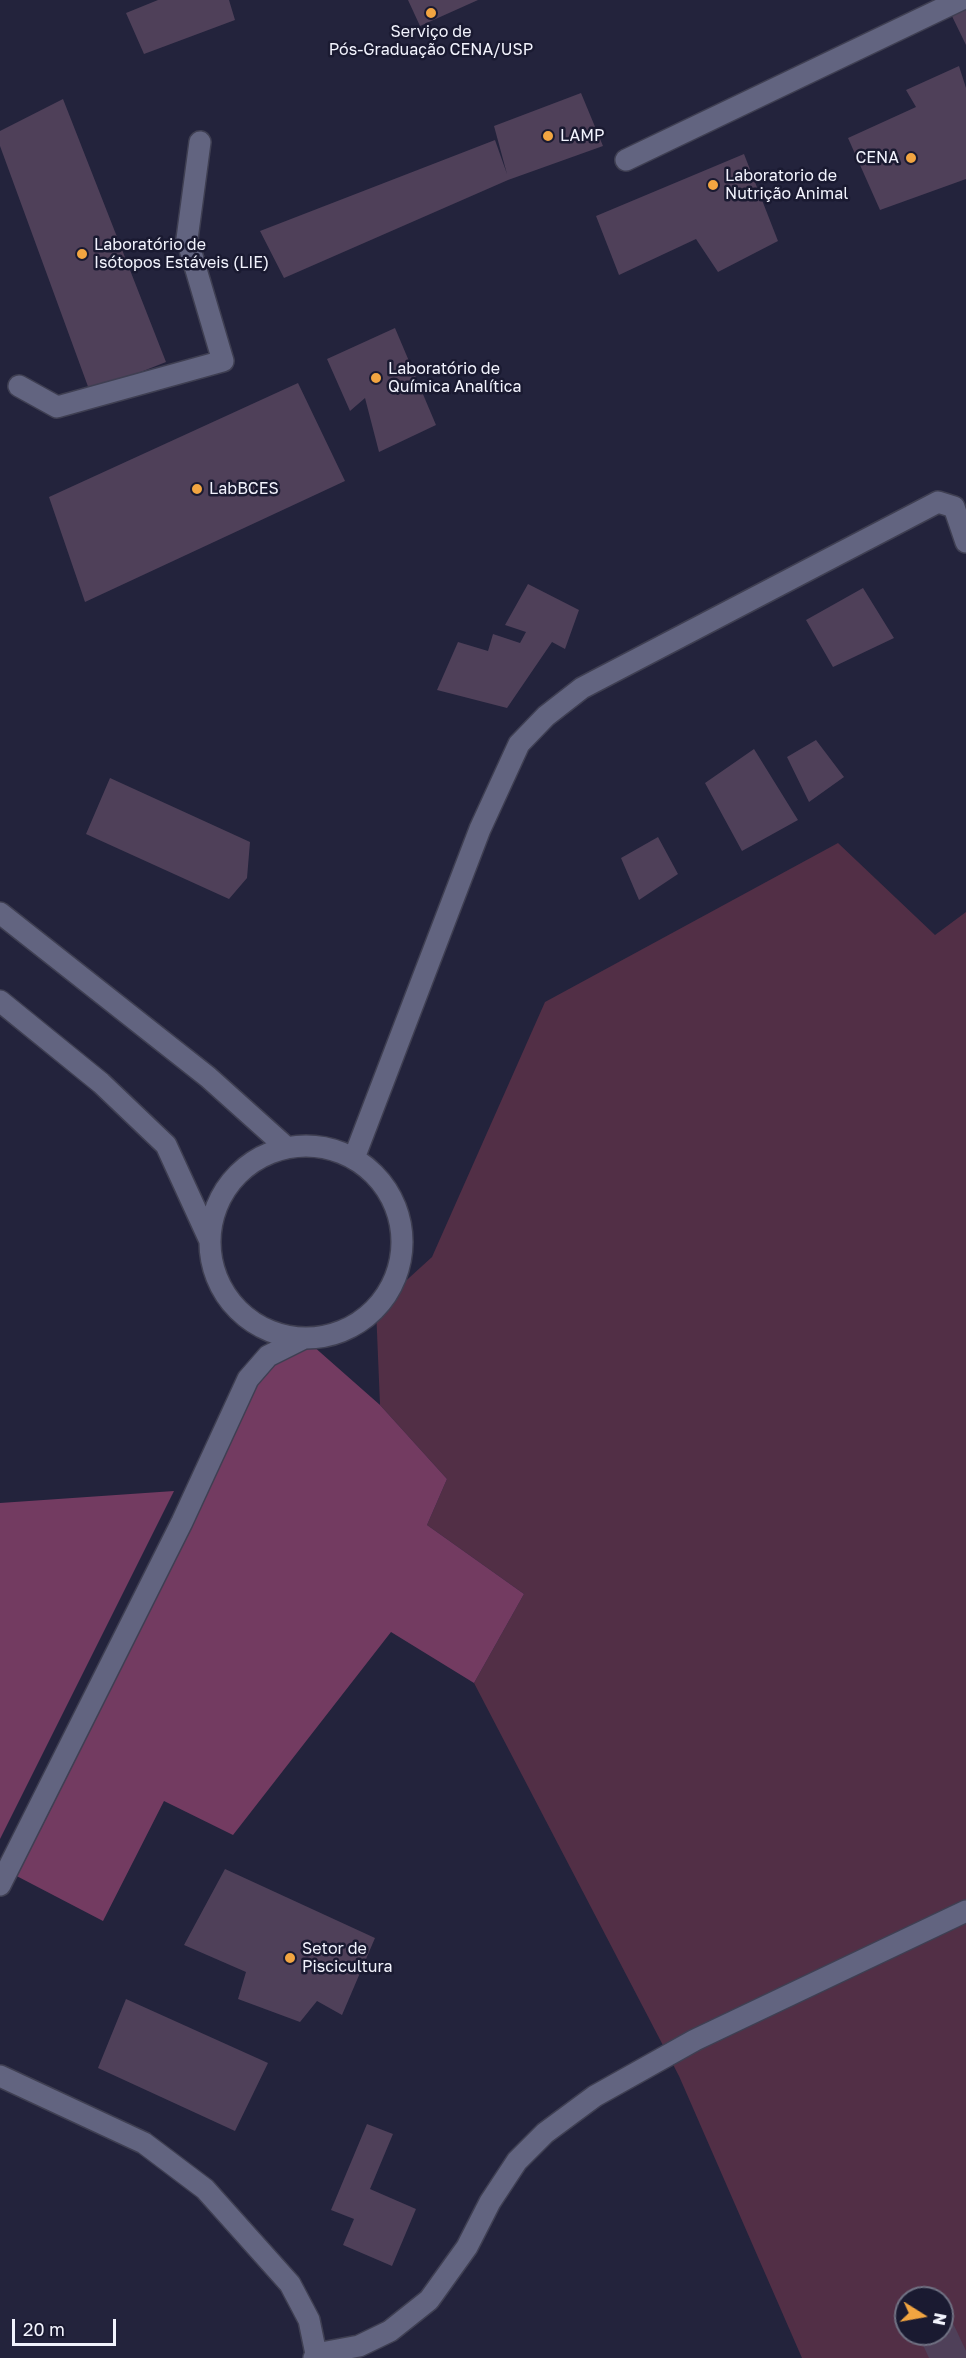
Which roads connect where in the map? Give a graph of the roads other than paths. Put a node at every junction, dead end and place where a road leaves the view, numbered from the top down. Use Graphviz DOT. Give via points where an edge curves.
graph roads {
  1 [pos="960,0"];
  2 [pos="200,142"];
  3 [pos="626,160"];
  4 [pos="19,386"];
  5 [pos="966,542"];
  6 [pos="0,913"];
  7 [pos="0,1001"];
  8 [pos="286,1147"];
  9 [pos="354,1158"];
  10 [pos="210,1240"];
  11 [pos="304,1338"];
  12 [pos="0,1885"];
  13 [pos="966,1911"];
  14 [pos="0,2076"];
  15 [pos="315,2356"];
  1 -- 3 [label="lane"];
  2 -- 4 [label="lane" via="187,239 223,361 57,407"];
  5 -- 9 [label="lane" via="954,507 938,502 582,688 546,716 519,744 480,829"];
  6 -- 8 [label="lane" via="208,1077"];
  7 -- 10 [label="lane" via="101,1083 166,1145"];
  8 -- 9 [label="lane" via="327,1147"];
  8 -- 10 [label="lane" via="267,1154 234,1177 214,1211"];
  9 -- 11 [label="lane" via="379,1178 398,1213 402,1253 397,1273 376,1308 361,1320 344,1331"];
  10 -- 11 [label="lane" via="214,1271 234,1305 265,1329"];
  11 -- 12 [label="lane" via="268,1356 248,1379 182,1522"];
  13 -- 15 [label="lane" via="695,2040 595,2096 545,2133 517,2161 467,2247 429,2300 390,2331 359,2346"];
  14 -- 15 [label="lane" via="144,2143 205,2189 290,2284 309,2320"];
}
